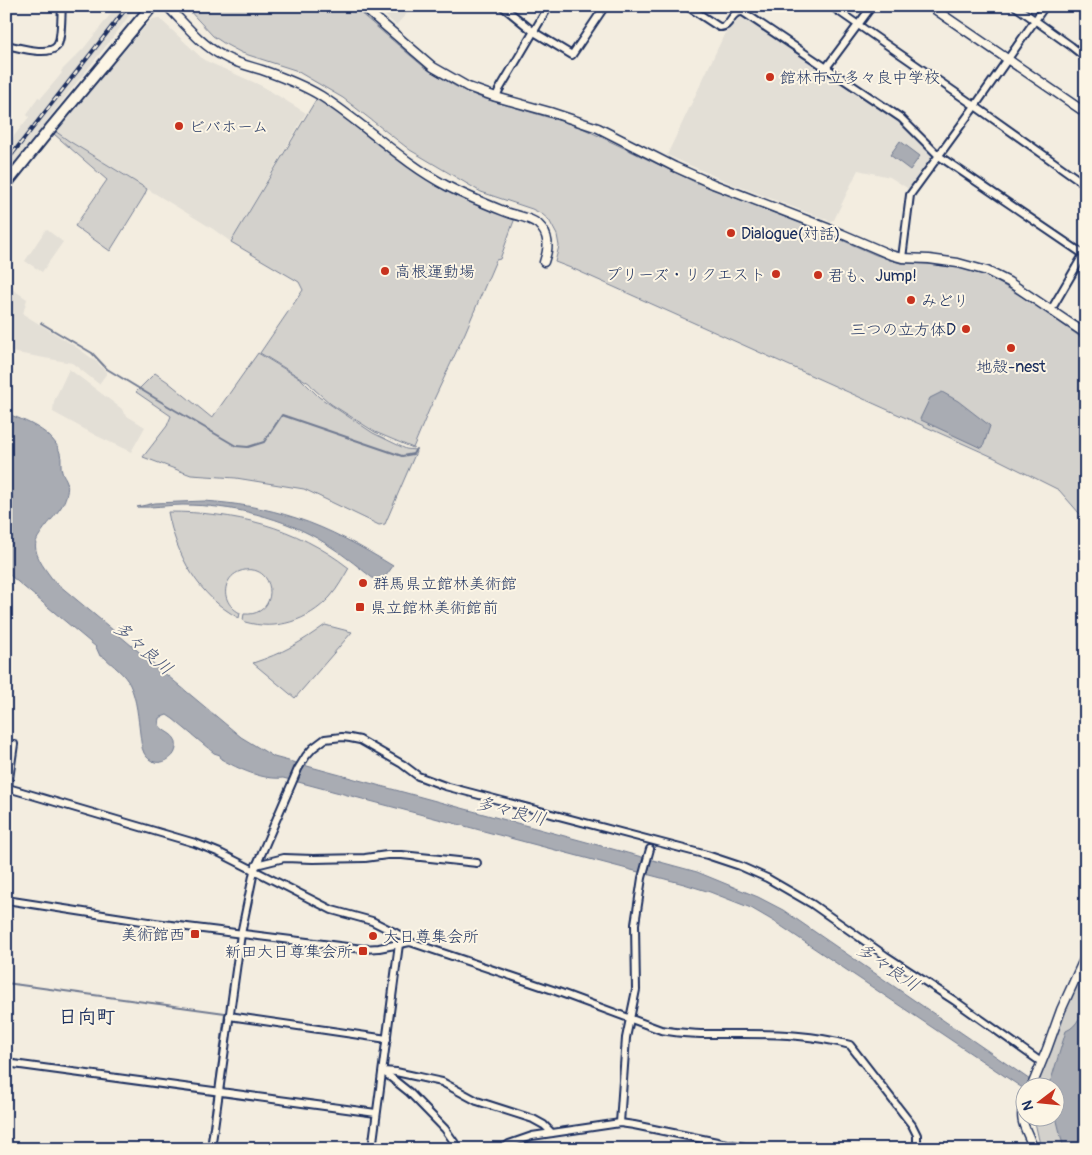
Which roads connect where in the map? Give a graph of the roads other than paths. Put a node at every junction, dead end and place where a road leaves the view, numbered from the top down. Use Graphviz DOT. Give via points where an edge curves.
graph roads {
  1 [pos="62,6"];
  2 [pos="152,6"];
  3 [pos="167,6"];
  4 [pos="362,6"];
  5 [pos="502,6"];
  6 [pos="549,6"];
  7 [pos="605,6"];
  8 [pos="688,6"];
  9 [pos="831,6"];
  10 [pos="872,6"];
  11 [pos="930,6"];
  12 [pos="1015,6"];
  13 [pos="1045,6"];
  14 [pos="1035,20"];
  15 [pos="858,24"];
  16 [pos="534,32"];
  17 [pos="6,46"];
  18 [pos="1086,58"];
  19 [pos="1008,59"];
  20 [pos="826,68"];
  21 [pos="496,97"];
  22 [pos="975,106"];
  23 [pos="1086,114"];
  24 [pos="939,156"];
  25 [pos="6,184"];
  26 [pos="1086,184"];
  27 [pos="1085,254"];
  28 [pos="902,258"];
  29 [pos="544,262"];
  30 [pos="1051,310"];
  31 [pos="1086,334"];
  32 [pos="14,744"];
  33 [pos="8,788"];
  34 [pos="6,800"];
  35 [pos="650,849"];
  36 [pos="477,863"];
  37 [pos="255,868"];
  38 [pos="6,900"];
  39 [pos="241,934"];
  40 [pos="410,942"];
  41 [pos="399,944"];
  42 [pos="1086,955"];
  43 [pos="229,1016"];
  44 [pos="631,1019"];
  45 [pos="387,1039"];
  46 [pos="1041,1062"];
  47 [pos="6,1063"];
  48 [pos="382,1071"];
  49 [pos="1035,1078"];
  50 [pos="219,1092"];
  51 [pos="376,1112"];
  52 [pos="620,1123"];
  53 [pos="1025,1128"];
  54 [pos="552,1133"];
  55 [pos="722,1146"];
  56 [pos="211,1149"];
  57 [pos="372,1149"];
  58 [pos="459,1149"];
  59 [pos="502,1149"];
  60 [pos="756,1149"];
  61 [pos="917,1149"];
  62 [pos="1033,1149"];
  1 -- 17 [label="street" via="60,37 55,48 45,52"];
  2 -- 25 [label="highway"];
  3 -- 29 [label="street" via="208,47 222,56 305,87 447,186 534,222 547,236"];
  4 -- 21 [label="street" via="432,67 468,87"];
  5 -- 16 [label="street"];
  6 -- 16 [label="street"];
  7 -- 16 [label="street" via="572,55"];
  8 -- 20 [label="street" via="723,28 736,13 743,12"];
  9 -- 15 [label="street"];
  10 -- 15 [label="street"];
  11 -- 19 [label="street"];
  12 -- 14 [label="street"];
  13 -- 14 [label="street"];
  14 -- 18 [label="street"];
  14 -- 19 [label="street"];
  15 -- 20 [label="street"];
  15 -- 22 [label="street"];
  16 -- 21 [label="street"];
  19 -- 22 [label="street"];
  19 -- 23 [label="street"];
  20 -- 24 [label="street" via="901,118"];
  21 -- 28 [label="street" via="598,128 713,184"];
  22 -- 24 [label="street"];
  22 -- 26 [label="street"];
  24 -- 27 [label="street"];
  24 -- 28 [label="street" via="910,195"];
  27 -- 30 [label="street"];
  28 -- 30 [label="street" via="958,263 987,271"];
  30 -- 31 [label="street"];
  32 -- 33 [label="street"];
  33 -- 34 [label="street"];
  33 -- 37 [label="street" via="195,844"];
  35 -- 44 [label="street" via="635,924 636,990"];
  36 -- 37 [label="street" via="387,855 284,858"];
  37 -- 39 [label="street"];
  37 -- 40 [label="street" via="332,910 372,921"];
  37 -- 46 [label="street" via="306,756 325,740 342,736 360,740 418,776 446,786 707,855 767,878 812,904"];
  38 -- 39 [label="street"];
  39 -- 41 [label="street" via="363,949"];
  39 -- 43 [label="street"];
  40 -- 41 [label="street"];
  40 -- 44 [label="street"];
  41 -- 45 [label="street"];
  42 -- 46 [label="street"];
  43 -- 45 [label="street"];
  43 -- 50 [label="street"];
  44 -- 52 [label="street" via="626,1038"];
  44 -- 61 [label="street" via="680,1034 780,1034 850,1045 912,1126 917,1136"];
  45 -- 48 [label="street"];
  46 -- 49 [label="street"];
  47 -- 50 [label="street"];
  48 -- 51 [label="street"];
  48 -- 54 [label="street" via="442,1082 477,1101 533,1119"];
  48 -- 58 [label="street" via="410,1092"];
  50 -- 51 [label="street"];
  50 -- 56 [label="street"];
  51 -- 57 [label="street"];
  52 -- 54 [label="street"];
  52 -- 55 [label="street"];
  53 -- 62 [label="street"];
  54 -- 59 [label="street" via="520,1139"];
  55 -- 60 [label="street"];
}
